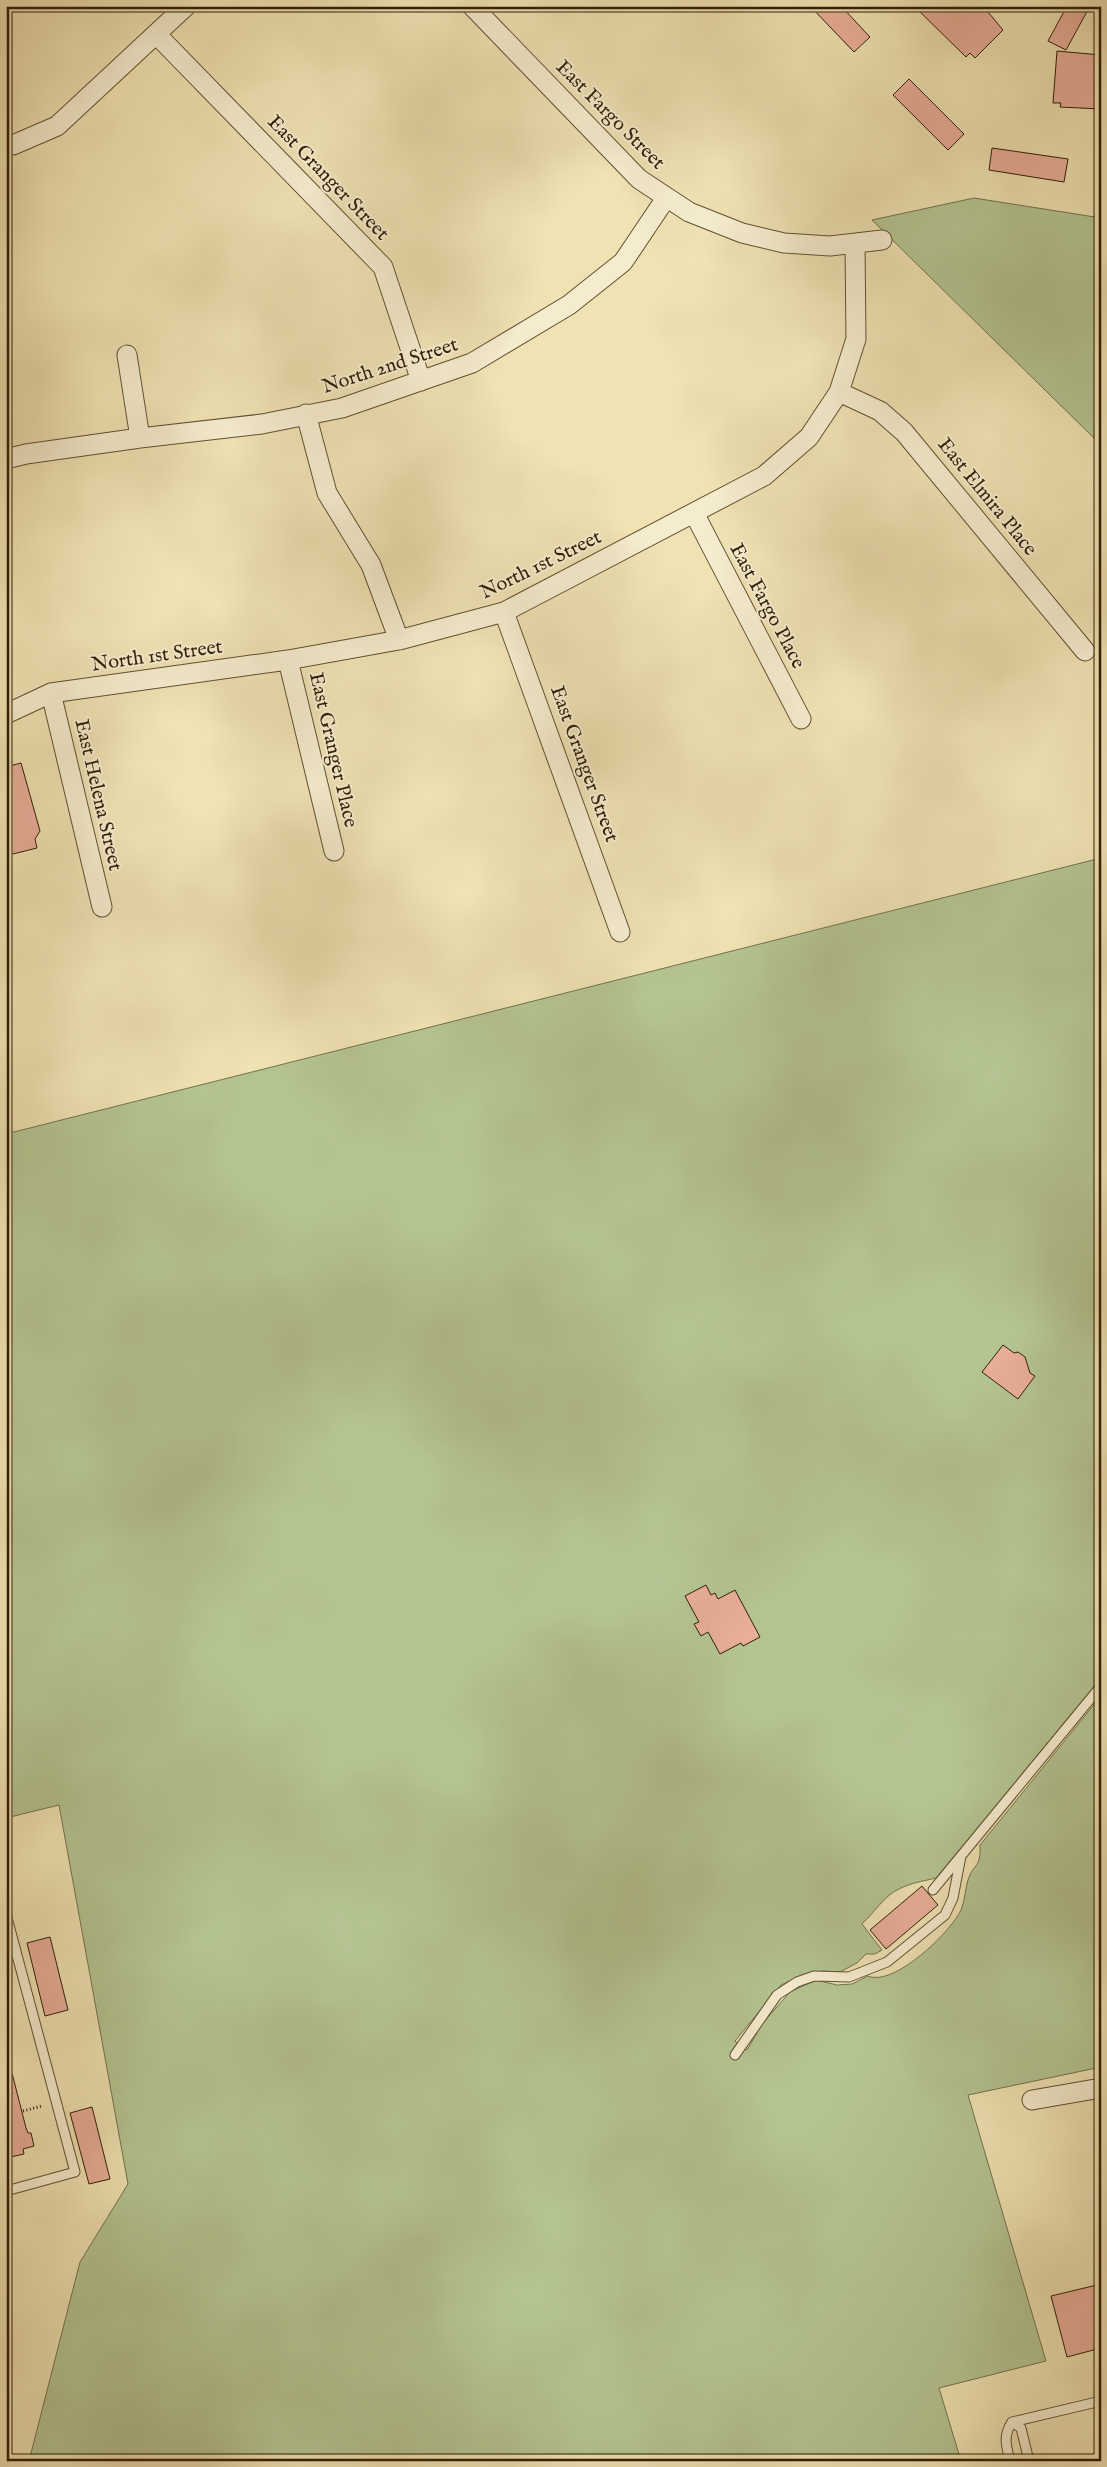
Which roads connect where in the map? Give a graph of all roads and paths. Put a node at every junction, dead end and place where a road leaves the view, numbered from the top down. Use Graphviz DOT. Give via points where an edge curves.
graph roads {
  1 [pos="186,6"];
  2 [pos="472,6"];
  3 [pos="157,35"];
  4 [pos="6,144"];
  5 [pos="666,198"];
  6 [pos="882,240"];
  7 [pos="855,244"];
  8 [pos="127,354"];
  9 [pos="421,381"];
  10 [pos="839,392"];
  11 [pos="306,414"];
  12 [pos="140,438"];
  13 [pos="6,459"];
  14 [pos="694,513"];
  15 [pos="504,612"];
  16 [pos="399,640"];
  17 [pos="1085,651"];
  18 [pos="288,660"];
  19 [pos="51,693"];
  20 [pos="6,714"];
  21 [pos="801,719"];
  22 [pos="334,851"];
  23 [pos="102,908"];
  24 [pos="620,932"];
  25 [pos="1101,1686"];
  26 [pos="961,1856"];
  27 [pos="933,1890"];
  28 [pos="6,1914"];
  29 [pos="6,2042"];
  30 [pos="10,2049"];
  31 [pos="735,2055"];
  32 [pos="1101,2088"];
  33 [pos="1032,2100"];
  34 [pos="42,2106"];
  35 [pos="23,2111"];
  36 [pos="6,2191"];
  37 [pos="1101,2401"];
  38 [pos="1012,2422"];
  39 [pos="1010,2461"];
  40 [pos="1029,2461"];
  1 -- 3 [label="street"];
  2 -- 5 [label="street, East Fargo Street" via="639,179"];
  3 -- 4 [label="street" via="57,126 13,145"];
  3 -- 9 [label="street, East Granger Street" via="383,267"];
  5 -- 7 [label="street, East Fargo Street" via="689,212 742,233 784,243"];
  5 -- 9 [label="street, North 2nd Street" via="623,262 569,305 472,363"];
  6 -- 7 [label="street, East Fargo Street"];
  7 -- 10 [label="street, North 1st Street" via="856,339"];
  8 -- 12 [label="street"];
  9 -- 11 [label="street, North 2nd Street" via="342,408"];
  10 -- 14 [label="street, North 1st Street" via="810,438 764,476"];
  10 -- 17 [label="street, East Elmira Place" via="880,411 904,432"];
  11 -- 12 [label="street, North 2nd Street" via="262,424"];
  11 -- 16 [label="street" via="327,493 372,565"];
  12 -- 13 [label="street, North 2nd Street"];
  14 -- 15 [label="street, North 1st Street"];
  14 -- 21 [label="street, East Fargo Place"];
  15 -- 16 [label="street, North 1st Street"];
  15 -- 24 [label="street, East Granger Street"];
  16 -- 18 [label="street, North 1st Street"];
  18 -- 19 [label="street, North 1st Street"];
  18 -- 22 [label="street, East Granger Place"];
  19 -- 20 [label="street, North 1st Street"];
  19 -- 23 [label="street, East Helena Street"];
  25 -- 26 [label="lane"];
  26 -- 27 [label="lane"];
  26 -- 31 [label="lane" via="945,1915 887,1962 849,1977 814,1976 777,1995"];
  28 -- 36 [label="lane" via="74,2172"];
  29 -- 30 [label="path"];
  32 -- 33 [label="street"];
  34 -- 35 [label="path"];
  37 -- 38 [label="lane"];
  38 -- 39 [label="lane" via="1005,2440"];
  38 -- 40 [label="lane" via="1021,2428"];
}
